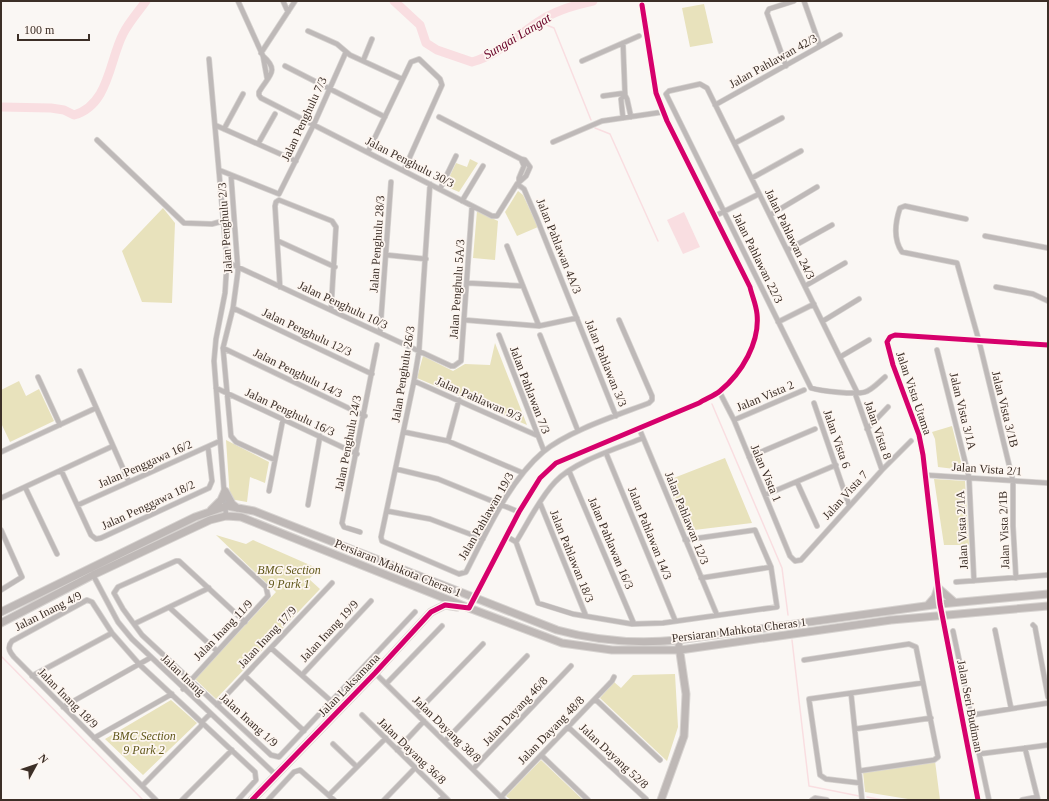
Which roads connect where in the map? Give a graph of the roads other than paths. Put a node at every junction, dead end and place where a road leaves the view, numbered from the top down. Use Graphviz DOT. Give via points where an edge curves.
graph roads {
  1 [pos="238,1"];
  2 [pos="283,1"];
  3 [pos="296,1"];
  4 [pos="794,1"];
  5 [pos="805,1"];
  6 [pos="642,5"];
  7 [pos="288,12"];
  8 [pos="308,30"];
  9 [pos="840,35"];
  10 [pos="639,36"];
  11 [pos="372,39"];
  12 [pos="623,43"];
  13 [pos="820,46"];
  14 [pos="346,52"];
  15 [pos="262,54"];
  16 [pos="209,59"];
  17 [pos="363,61"];
  18 [pos="582,61"];
  19 [pos="285,66"];
  20 [pos="786,66"];
  21 [pos="402,79"];
  22 [pos="704,85"];
  23 [pos="330,89"];
  24 [pos="243,94"];
  25 [pos="625,94"];
  26 [pos="603,96"];
  27 [pos="715,105"];
  28 [pos="663,112"];
  29 [pos="275,114"];
  30 [pos="385,117"];
  31 [pos="439,117"];
  32 [pos="623,118"];
  33 [pos="631,118"];
  34 [pos="782,118"];
  35 [pos="314,124"];
  36 [pos="215,125"];
  37 [pos="224,129"];
  38 [pos="97,140"];
  39 [pos="553,142"];
  40 [pos="735,143"];
  41 [pos="258,144"];
  42 [pos="801,151"];
  43 [pos="368,152"];
  44 [pos="456,156"];
  45 [pos="296,161"];
  46 [pos="483,166"];
  47 [pos="219,170"];
  48 [pos="404,170"];
  49 [pos="231,175"];
  50 [pos="752,178"];
  51 [pos="391,182"];
  52 [pos="518,183"];
  53 [pos="430,184"];
  54 [pos="818,187"];
  55 [pos="440,189"];
  56 [pos="759,194"];
  57 [pos="462,201"];
  58 [pos="472,206"];
  59 [pos="724,212"];
  60 [pos="770,215"];
  61 [pos="715,216"];
  62 [pos="966,218"];
  63 [pos="223,221"];
  64 [pos="832,225"];
  65 [pos="985,236"];
  66 [pos="278,241"];
  67 [pos="507,246"];
  68 [pos="1048,248"];
  69 [pos="787,250"];
  70 [pos="387,255"];
  71 [pos="426,259"];
  72 [pos="227,262"];
  73 [pos="845,263"];
  74 [pos="238,267"];
  75 [pos="335,267"];
  76 [pos="468,283"];
  77 [pos="280,285"];
  78 [pos="523,286"];
  79 [pos="805,286"];
  80 [pos="996,288"];
  81 [pos="859,299"];
  82 [pos="1048,301"];
  83 [pos="814,304"];
  84 [pos="233,308"];
  85 [pos="331,309"];
  86 [pos="578,318"];
  87 [pos="465,320"];
  88 [pos="619,320"];
  89 [pos="822,321"];
  90 [pos="778,322"];
  91 [pos="539,326"];
  92 [pos="380,332"];
  93 [pos="499,335"];
  94 [pos="540,335"];
  95 [pos="870,340"];
  96 [pos="979,341"];
  97 [pos="377,345"];
  98 [pos="1048,345"];
  99 [pos="223,348"];
  100 [pos="938,350"];
  101 [pos="419,351"];
  102 [pos="840,357"];
  103 [pos="451,366"];
  104 [pos="80,371"];
  105 [pos="372,374"];
  106 [pos="38,377"];
  107 [pos="885,377"];
  108 [pos="414,381"];
  109 [pos="216,388"];
  110 [pos="804,390"];
  111 [pos="720,391"];
  112 [pos="227,393"];
  113 [pos="857,394"];
  114 [pos="458,400"];
  115 [pos="814,403"];
  116 [pos="888,407"];
  117 [pos="96,408"];
  118 [pos="364,416"];
  119 [pos="616,416"];
  120 [pos="283,419"];
  121 [pos="734,420"];
  122 [pos="60,425"];
  123 [pos="639,428"];
  124 [pos="815,429"];
  125 [pos="867,429"];
  126 [pos="578,431"];
  127 [pos="404,432"];
  128 [pos="536,435"];
  129 [pos="320,436"];
  130 [pos="643,438"];
  131 [pos="220,441"];
  132 [pos="448,441"];
  133 [pos="911,441"];
  134 [pos="113,446"];
  135 [pos="208,447"];
  136 [pos="544,451"];
  137 [pos="1,452"];
  138 [pos="606,453"];
  139 [pos="357,454"];
  140 [pos="749,457"];
  141 [pos="275,460"];
  142 [pos="836,465"];
  143 [pos="396,469"];
  144 [pos="61,470"];
  145 [pos="569,470"];
  146 [pos="882,470"];
  147 [pos="523,473"];
  148 [pos="925,475"];
  149 [pos="969,477"];
  150 [pos="1013,481"];
  151 [pos="129,482"];
  152 [pos="797,482"];
  153 [pos="1048,483"];
  154 [pos="25,487"];
  155 [pos="225,491"];
  156 [pos="269,491"];
  157 [pos="765,495"];
  158 [pos="1,498"];
  159 [pos="540,502"];
  160 [pos="503,504"];
  161 [pos="78,505"];
  162 [pos="308,505"];
  163 [pos="849,505"];
  164 [pos="227,506"];
  165 [pos="237,508"];
  166 [pos="387,511"];
  167 [pos="208,512"];
  168 [pos="519,512"];
  169 [pos="226,516"];
  170 [pos="817,526"];
  171 [pos="1,530"];
  172 [pos="360,532"];
  173 [pos="506,536"];
  174 [pos="483,539"];
  175 [pos="685,540"];
  176 [pos="516,542"];
  177 [pos="227,551"];
  178 [pos="57,554"];
  179 [pos="795,561"];
  180 [pos="772,567"];
  181 [pos="463,574"];
  182 [pos="93,575"];
  183 [pos="1048,575"];
  184 [pos="701,578"];
  185 [pos="1016,578"];
  186 [pos="974,581"];
  187 [pos="956,582"];
  188 [pos="332,583"];
  189 [pos="209,588"];
  190 [pos="938,588"];
  191 [pos="1,590"];
  192 [pos="431,594"];
  193 [pos="1048,594"];
  194 [pos="473,599"];
  195 [pos="371,601"];
  196 [pos="954,602"];
  197 [pos="940,604"];
  198 [pos="928,605"];
  199 [pos="1048,606"];
  200 [pos="170,608"];
  201 [pos="469,608"];
  202 [pos="1,612"];
  203 [pos="415,612"];
  204 [pos="432,612"];
  205 [pos="942,615"];
  206 [pos="586,616"];
  207 [pos="717,616"];
  208 [pos="675,620"];
  209 [pos="245,622"];
  210 [pos="1,623"];
  211 [pos="134,624"];
  212 [pos="634,624"];
  213 [pos="1033,625"];
  214 [pos="442,626"];
  215 [pos="994,630"];
  216 [pos="954,632"];
  217 [pos="112,633"];
  218 [pos="12,640"];
  219 [pos="678,640"];
  220 [pos="483,644"];
  221 [pos="272,648"];
  222 [pos="680,650"];
  223 [pos="217,651"];
  224 [pos="527,656"];
  225 [pos="150,658"];
  226 [pos="804,660"];
  227 [pos="140,665"];
  228 [pos="571,666"];
  229 [pos="375,673"];
  230 [pos="302,674"];
  231 [pos="32,676"];
  232 [pos="245,676"];
  233 [pos="614,677"];
  234 [pos="190,680"];
  235 [pos="922,683"];
  236 [pos="386,684"];
  237 [pos="183,688"];
  238 [pos="851,693"];
  239 [pos="172,694"];
  240 [pos="1048,697"];
  241 [pos="595,698"];
  242 [pos="331,701"];
  243 [pos="1048,703"];
  244 [pos="217,705"];
  245 [pos="63,707"];
  246 [pos="1011,708"];
  247 [pos="416,713"];
  248 [pos="362,715"];
  249 [pos="972,715"];
  250 [pos="212,716"];
  251 [pos="931,718"];
  252 [pos="424,721"];
  253 [pos="203,724"];
  254 [pos="568,727"];
  255 [pos="854,729"];
  256 [pos="304,731"];
  257 [pos="94,738"];
  258 [pos="386,738"];
  259 [pos="445,741"];
  260 [pos="333,744"];
  261 [pos="1048,745"];
  262 [pos="1025,748"];
  263 [pos="232,750"];
  264 [pos="397,750"];
  265 [pos="979,754"];
  266 [pos="541,755"];
  267 [pos="660,760"];
  268 [pos="357,767"];
  269 [pos="415,768"];
  270 [pos="473,769"];
  271 [pos="859,771"];
  272 [pos="276,775"];
  273 [pos="860,783"];
  274 [pos="142,786"];
  275 [pos="328,795"];
  276 [pos="444,796"];
  277 [pos="503,798"];
  278 [pos="1037,798"];
  279 [pos="272,799"];
  280 [pos="646,799"];
  281 [pos="156,800"];
  282 [pos="182,800"];
  283 [pos="238,800"];
  284 [pos="252,800"];
  285 [pos="334,800"];
  286 [pos="384,800"];
  287 [pos="440,800"];
  288 [pos="448,800"];
  289 [pos="588,800"];
  290 [pos="661,800"];
  291 [pos="812,800"];
  292 [pos="827,800"];
  293 [pos="862,800"];
  294 [pos="978,800"];
  295 [pos="989,800"];
  296 [pos="1022,800"];
  1 -- 15 [label="street"];
  2 -- 7 [label="street"];
  3 -- 7 [label="street"];
  4 -- 20 [label="street" via="768,10 767,13"];
  5 -- 13 [label="street"];
  6 -- 28 [label="street" via="656,93"];
  7 -- 15 [label="street"];
  8 -- 14 [label="street" via="337,44"];
  9 -- 13 [label="street, Jalan Pahlawan 42/3"];
  10 -- 12 [label="street"];
  11 -- 17 [label="street"];
  12 -- 18 [label="street"];
  12 -- 25 [label="street"];
  13 -- 20 [label="street, Jalan Pahlawan 42/3"];
  14 -- 17 [label="street"];
  14 -- 23 [label="street, Jalan Penghulu 7/3"];
  15 -- 35 [label="street, Jalan Penghulu 30/3" via="272,66 271,74 259,95 261,98"];
  16 -- 36 [label="street"];
  17 -- 21 [label="street"];
  19 -- 23 [label="street"];
  20 -- 27 [label="street, Jalan Pahlawan 42/3"];
  21 -- 30 [label="street"];
  21 -- 48 [label="street" via="411,62 419,60 442,82"];
  22 -- 27 [label="street, Jalan Pahlawan 24/3"];
  22 -- 59 [label="street, Jalan Pahlawan 22/3" via="669,91 666,94"];
  23 -- 30 [label="street"];
  23 -- 35 [label="street, Jalan Penghulu 7/3"];
  24 -- 37 [label="street"];
  25 -- 26 [label="street"];
  25 -- 32 [label="street" via="621,99"];
  25 -- 33 [label="street"];
  27 -- 40 [label="street, Jalan Pahlawan 24/3"];
  28 -- 33 [label="street"];
  28 -- 61 [label="street"];
  29 -- 41 [label="street"];
  30 -- 43 [label="street"];
  31 -- 52 [label="street" via="521,159 524,166"];
  32 -- 33 [label="street"];
  32 -- 39 [label="street" via="596,123"];
  34 -- 40 [label="street"];
  35 -- 43 [label="street, Jalan Penghulu 30/3"];
  35 -- 45 [label="street, Jalan Penghulu 7/3"];
  36 -- 37 [label="street"];
  36 -- 47 [label="street"];
  37 -- 41 [label="street"];
  38 -- 63 [label="street" via="184,223 212,224"];
  40 -- 50 [label="street, Jalan Pahlawan 24/3"];
  41 -- 45 [label="street"];
  42 -- 50 [label="street"];
  43 -- 48 [label="street, Jalan Penghulu 30/3"];
  44 -- 55 [label="street"];
  45 -- 49 [label="street, Jalan Penghulu 7/3" via="279,194"];
  46 -- 57 [label="street"];
  47 -- 49 [label="street"];
  47 -- 63 [label="street"];
  48 -- 53 [label="street, Jalan Penghulu 30/3"];
  49 -- 74 [label="street, Jalan Penghulu 2/3"];
  50 -- 56 [label="street, Jalan Pahlawan 24/3"];
  51 -- 70 [label="street, Jalan Penghulu 28/3"];
  52 -- 58 [label="street, Jalan Penghulu 30/3" via="497,216"];
  52 -- 86 [label="street, Jalan Pahlawan 4A/3" via="524,189"];
  53 -- 55 [label="street, Jalan Penghulu 30/3"];
  53 -- 71 [label="street, Jalan Penghulu 26/3"];
  54 -- 60 [label="street"];
  55 -- 57 [label="street, Jalan Penghulu 30/3"];
  56 -- 59 [label="street"];
  56 -- 60 [label="street, Jalan Pahlawan 24/3"];
  57 -- 58 [label="street, Jalan Penghulu 30/3"];
  58 -- 76 [label="street, Jalan Penghulu 5A/3"];
  59 -- 61 [label="street"];
  59 -- 90 [label="street, Jalan Pahlawan 22/3"];
  60 -- 69 [label="street, Jalan Pahlawan 24/3"];
  61 -- 111 [label="street" via="750,287 757,314 757,326 749,354"];
  62 -- 96 [label="street, Jalan Vista 3/1B" via="905,206 900,208 895,228 902,252 957,262"];
  63 -- 72 [label="street"];
  64 -- 69 [label="street"];
  65 -- 68 [label="street"];
  66 -- 75 [label="street"];
  66 -- 75 [label="street" via="276,202 282,201 332,221 336,228"];
  66 -- 77 [label="street"];
  67 -- 78 [label="street"];
  69 -- 79 [label="street, Jalan Pahlawan 24/3"];
  70 -- 71 [label="street"];
  70 -- 92 [label="street, Jalan Penghulu 28/3"];
  71 -- 101 [label="street, Jalan Penghulu 26/3"];
  72 -- 74 [label="street, Jalan Penghulu 10/3"];
  72 -- 109 [label="street" via="225,293 214,361"];
  73 -- 79 [label="street"];
  74 -- 77 [label="street, Jalan Penghulu 10/3"];
  74 -- 84 [label="street, Jalan Penghulu 2/3"];
  75 -- 85 [label="street"];
  76 -- 78 [label="street"];
  76 -- 87 [label="street, Jalan Penghulu 5A/3"];
  77 -- 85 [label="street, Jalan Penghulu 10/3"];
  78 -- 91 [label="street"];
  79 -- 83 [label="street, Jalan Pahlawan 24/3"];
  80 -- 82 [label="street" via="1033,294"];
  81 -- 89 [label="street"];
  83 -- 89 [label="street, Jalan Pahlawan 24/3"];
  83 -- 90 [label="street"];
  84 -- 99 [label="street, Jalan Penghulu 2/3"];
  84 -- 105 [label="street, Jalan Penghulu 12/3"];
  85 -- 92 [label="street, Jalan Penghulu 10/3"];
  86 -- 91 [label="street"];
  86 -- 119 [label="street, Jalan Pahlawan 3/3"];
  87 -- 91 [label="street"];
  87 -- 103 [label="street, Jalan Penghulu 5A/3" via="461,361"];
  88 -- 119 [label="street, Jalan Pahlawan 19/3" via="652,400"];
  89 -- 102 [label="street, Jalan Pahlawan 24/3"];
  90 -- 113 [label="street, Jalan Pahlawan 22/3" via="811,388"];
  92 -- 101 [label="street, Jalan Penghulu 10/3"];
  93 -- 128 [label="street, Jalan Pahlawan 7/3"];
  94 -- 126 [label="street"];
  95 -- 102 [label="street"];
  96 -- 98 [label="street, Jalan Vista Utama"];
  96 -- 148 [label="street, Jalan Vista Utama" via="895,335 887,342 919,435"];
  96 -- 150 [label="street, Jalan Vista 3/1B"];
  97 -- 105 [label="street, Jalan Penghulu 24/3"];
  99 -- 112 [label="street, Jalan Penghulu 2/3"];
  99 -- 118 [label="street, Jalan Penghulu 14/3"];
  100 -- 149 [label="street, Jalan Vista 3/1A"];
  101 -- 103 [label="street, Jalan Penghulu 10/3"];
  101 -- 108 [label="street, Jalan Penghulu 26/3"];
  102 -- 113 [label="street, Jalan Pahlawan 24/3"];
  104 -- 117 [label="street"];
  105 -- 118 [label="street, Jalan Penghulu 24/3"];
  106 -- 122 [label="street"];
  107 -- 113 [label="street" via="865,392"];
  108 -- 114 [label="street, Jalan Pahlawan 9/3"];
  108 -- 127 [label="street, Jalan Penghulu 26/3"];
  109 -- 112 [label="street, Jalan Penghulu 16/3"];
  109 -- 131 [label="street"];
  110 -- 121 [label="street, Jalan Vista 2"];
  111 -- 121 [label="street, Jalan Vista 1"];
  111 -- 123 [label="street" via="699,403"];
  112 -- 120 [label="street, Jalan Penghulu 16/3"];
  112 -- 141 [label="street, Jalan Penghulu 2/3" via="230,436 236,442"];
  113 -- 125 [label="street, Jalan Vista 8"];
  114 -- 128 [label="street, Jalan Pahlawan 9/3"];
  114 -- 132 [label="street"];
  115 -- 142 [label="street, Jalan Vista 6"];
  116 -- 125 [label="street"];
  117 -- 122 [label="street"];
  117 -- 134 [label="street"];
  118 -- 139 [label="street, Jalan Penghulu 24/3"];
  119 -- 126 [label="street, Jalan Pahlawan 19/3"];
  120 -- 129 [label="street, Jalan Penghulu 16/3"];
  120 -- 141 [label="street"];
  121 -- 140 [label="street, Jalan Vista 1"];
  122 -- 137 [label="street"];
  123 -- 130 [label="street, Jalan Pahlawan 12/3"];
  123 -- 168 [label="street" via="556,463 540,478"];
  124 -- 140 [label="street"];
  125 -- 146 [label="street, Jalan Vista 8"];
  126 -- 136 [label="street, Jalan Pahlawan 19/3"];
  127 -- 132 [label="street"];
  127 -- 143 [label="street, Jalan Penghulu 26/3"];
  128 -- 136 [label="street, Jalan Pahlawan 7/3"];
  129 -- 139 [label="street, Jalan Penghulu 16/3"];
  129 -- 162 [label="street"];
  130 -- 138 [label="street"];
  130 -- 175 [label="street, Jalan Pahlawan 12/3"];
  131 -- 135 [label="street, Jalan Penggawa 16/2"];
  131 -- 155 [label="street"];
  132 -- 147 [label="street"];
  133 -- 146 [label="street, Jalan Vista 7"];
  134 -- 144 [label="street"];
  134 -- 151 [label="street"];
  135 -- 151 [label="street, Jalan Penggawa 16/2"];
  135 -- 161 [label="street, Jalan Penggawa 18/2" via="212,481 209,488 115,532 96,539 91,535"];
  136 -- 147 [label="street, Jalan Pahlawan 19/3"];
  138 -- 145 [label="street"];
  138 -- 208 [label="street, Jalan Pahlawan 14/3"];
  139 -- 172 [label="street, Jalan Penghulu 24/3" via="342,524"];
  140 -- 157 [label="street, Jalan Vista 1"];
  141 -- 156 [label="street"];
  142 -- 152 [label="street"];
  142 -- 163 [label="street, Jalan Vista 6"];
  143 -- 160 [label="street" via="438,479"];
  143 -- 166 [label="street, Jalan Penghulu 26/3"];
  144 -- 154 [label="street"];
  144 -- 161 [label="street"];
  145 -- 159 [label="street" via="555,482"];
  145 -- 212 [label="street, Jalan Pahlawan 16/3"];
  146 -- 163 [label="street, Jalan Vista 7"];
  147 -- 160 [label="street, Jalan Pahlawan 19/3"];
  148 -- 149 [label="street, Jalan Vista 2/1"];
  148 -- 190 [label="street, Jalan Vista Utama"];
  149 -- 150 [label="street, Jalan Vista 2/1"];
  149 -- 186 [label="street, Jalan Vista 2/1A"];
  150 -- 153 [label="street, Jalan Vista 2/1"];
  150 -- 185 [label="street, Jalan Vista 2/1B"];
  151 -- 161 [label="street, Jalan Penggawa 16/2"];
  152 -- 157 [label="street"];
  152 -- 170 [label="street"];
  154 -- 158 [label="street"];
  154 -- 178 [label="street"];
  155 -- 164 [label="street"];
  155 -- 165 [label="main road"];
  155 -- 167 [label="main road" via="218,505"];
  157 -- 179 [label="street, Jalan Vista 1" via="790,556"];
  159 -- 176 [label="street"];
  159 -- 206 [label="street, Jalan Pahlawan 18/3"];
  160 -- 168 [label="street"];
  160 -- 174 [label="street, Jalan Pahlawan 19/3"];
  163 -- 179 [label="street, Jalan Vista 7" via="800,560"];
  164 -- 165 [label="main road, Persiaran Mahkota Cheras 1"];
  164 -- 167 [label="main road, Persiaran Mahkota Cheras 1"];
  164 -- 169 [label="street"];
  165 -- 194 [label="main road, Persiaran Mahkota Cheras 1" via="254,511"];
  166 -- 174 [label="street" via="430,519"];
  166 -- 181 [label="street, Jalan Penghulu 26/3" via="382,541"];
  167 -- 202 [label="main road, Persiaran Mahkota Cheras 1"];
  168 -- 173 [label="street"];
  169 -- 182 [label="main road, Persiaran Mahkota Cheras 1" via="210,520"];
  169 -- 192 [label="main road, Persiaran Mahkota Cheras 1" via="241,517"];
  171 -- 191 [label="street" via="22,577"];
  173 -- 176 [label="street"];
  173 -- 194 [label="street"];
  174 -- 181 [label="street, Jalan Pahlawan 19/3"];
  175 -- 180 [label="street" via="755,530"];
  175 -- 184 [label="street, Jalan Pahlawan 12/3"];
  176 -- 206 [label="street" via="538,603"];
  177 -- 209 [label="street, Jalan Inang 11/9" via="269,592 266,599"];
  180 -- 184 [label="street"];
  180 -- 207 [label="street" via="777,607"];
  182 -- 210 [label="main road, Persiaran Mahkota Cheras 1"];
  182 -- 225 [label="street, Jalan Inang" via="118,622"];
  183 -- 185 [label="street"];
  184 -- 207 [label="street, Jalan Pahlawan 12/3"];
  185 -- 186 [label="street"];
  186 -- 187 [label="street"];
  188 -- 221 [label="street, Jalan Inang 17/9"];
  189 -- 200 [label="street"];
  189 -- 209 [label="street"];
  189 -- 211 [label="street, Jalan Inang 1/9" via="182,562 176,561 118,587 114,593"];
  190 -- 196 [label="main road"];
  190 -- 197 [label="street, Jalan Vista Utama"];
  190 -- 198 [label="main road"];
  192 -- 201 [label="main road, Persiaran Mahkota Cheras 1"];
  192 -- 204 [label="main road" via="434,602"];
  193 -- 196 [label="main road, Persiaran Mahkota Cheras 1"];
  194 -- 201 [label="street"];
  194 -- 219 [label="main road, Persiaran Mahkota Cheras 1" via="580,636 612,641"];
  195 -- 230 [label="street, Jalan Inang 19/9"];
  196 -- 197 [label="main road, Persiaran Mahkota Cheras 1"];
  197 -- 198 [label="main road, Persiaran Mahkota Cheras 1"];
  197 -- 205 [label="street, Jalan Vista Utama"];
  198 -- 219 [label="main road, Persiaran Mahkota Cheras 1"];
  199 -- 205 [label="main road, Persiaran Mahkota Cheras 1"];
  200 -- 211 [label="street"];
  200 -- 223 [label="street"];
  201 -- 204 [label="main road, Jalan Laksamana" via="445,605"];
  201 -- 222 [label="main road, Persiaran Mahkota Cheras 1" via="562,642 612,650"];
  203 -- 242 [label="street"];
  204 -- 229 [label="main road, Jalan Laksamana"];
  205 -- 222 [label="main road, Persiaran Mahkota Cheras 1"];
  205 -- 294 [label="street, Jalan Seri Budiman"];
  206 -- 212 [label="street"];
  207 -- 208 [label="street"];
  208 -- 212 [label="street"];
  209 -- 223 [label="street, Jalan Inang 11/9"];
  211 -- 234 [label="street, Jalan Inang 1/9"];
  213 -- 240 [label="street"];
  214 -- 236 [label="street"];
  215 -- 246 [label="street"];
  216 -- 249 [label="street"];
  217 -- 218 [label="street, Jalan Inang 4/9" via="92,602 87,600"];
  217 -- 227 [label="street"];
  217 -- 231 [label="street"];
  218 -- 231 [label="street, Jalan Inang 18/9" via="9,650"];
  219 -- 222 [label="main road"];
  220 -- 247 [label="street"];
  221 -- 230 [label="street"];
  221 -- 232 [label="street, Jalan Inang 17/9"];
  222 -- 290 [label="main road" via="686,694 684,736"];
  223 -- 234 [label="street, Jalan Inang 11/9"];
  224 -- 259 [label="street"];
  225 -- 227 [label="street"];
  225 -- 237 [label="street, Jalan Inang"];
  226 -- 235 [label="street" via="909,644 914,645 917,650"];
  227 -- 239 [label="street"];
  227 -- 245 [label="street"];
  228 -- 270 [label="street, Jalan Dayang 46/8"];
  229 -- 236 [label="street, Jalan Dayang 38/8"];
  229 -- 272 [label="main road, Jalan Laksamana"];
  230 -- 242 [label="street"];
  231 -- 245 [label="street, Jalan Inang 18/9"];
  232 -- 244 [label="street, Jalan Inang 17/9"];
  232 -- 256 [label="street"];
  233 -- 241 [label="street, Jalan Dayang 48/8"];
  234 -- 237 [label="street, Jalan Inang 11/9"];
  234 -- 244 [label="street, Jalan Inang 1/9"];
  235 -- 238 [label="street"];
  235 -- 251 [label="street"];
  236 -- 247 [label="street, Jalan Dayang 38/8"];
  237 -- 250 [label="street, Jalan Inang"];
  238 -- 255 [label="street"];
  238 -- 273 [label="street" via="809,699 820,775"];
  239 -- 253 [label="street"];
  239 -- 257 [label="street"];
  241 -- 254 [label="street, Jalan Dayang 48/8"];
  241 -- 267 [label="street"];
  242 -- 256 [label="street"];
  243 -- 246 [label="street"];
  244 -- 256 [label="street, Jalan Inang 1/9" via="271,755 279,757"];
  245 -- 257 [label="street, Jalan Inang 18/9"];
  246 -- 249 [label="street"];
  247 -- 252 [label="street, Jalan Dayang 38/8"];
  248 -- 258 [label="street, Jalan Dayang 36/8"];
  249 -- 265 [label="street"];
  250 -- 253 [label="street"];
  250 -- 272 [label="street, Jalan Inang"];
  251 -- 255 [label="street"];
  251 -- 271 [label="street" via="938,756 934,760"];
  252 -- 259 [label="street, Jalan Dayang 38/8"];
  252 -- 264 [label="street"];
  253 -- 263 [label="street"];
  253 -- 274 [label="street"];
  254 -- 266 [label="street, Jalan Dayang 48/8"];
  254 -- 280 [label="street, Jalan Dayang 52/8"];
  255 -- 271 [label="street"];
  257 -- 274 [label="street, Jalan Inang 18/9"];
  258 -- 264 [label="street, Jalan Dayang 36/8"];
  258 -- 268 [label="street"];
  259 -- 270 [label="street, Jalan Dayang 38/8"];
  260 -- 268 [label="street"];
  261 -- 262 [label="street"];
  262 -- 265 [label="street"];
  262 -- 278 [label="street"];
  263 -- 282 [label="street"];
  263 -- 283 [label="street" via="256,772 256,780"];
  264 -- 269 [label="street, Jalan Dayang 36/8"];
  265 -- 295 [label="street"];
  266 -- 277 [label="street, Jalan Dayang 48/8"];
  266 -- 289 [label="street"];
  268 -- 275 [label="street"];
  269 -- 276 [label="street, Jalan Dayang 36/8"];
  269 -- 286 [label="street"];
  270 -- 277 [label="street, Jalan Dayang 38/8"];
  271 -- 273 [label="street"];
  272 -- 284 [label="main road, Jalan Laksamana"];
  273 -- 293 [label="street"];
  274 -- 281 [label="street, Jalan Inang 18/9"];
  275 -- 279 [label="street" via="300,770 294,772"];
  275 -- 285 [label="street"];
  276 -- 287 [label="street"];
  276 -- 288 [label="street, Jalan Dayang 36/8"];
  278 -- 296 [label="street"];
  291 -- 292 [label="street"];
}
